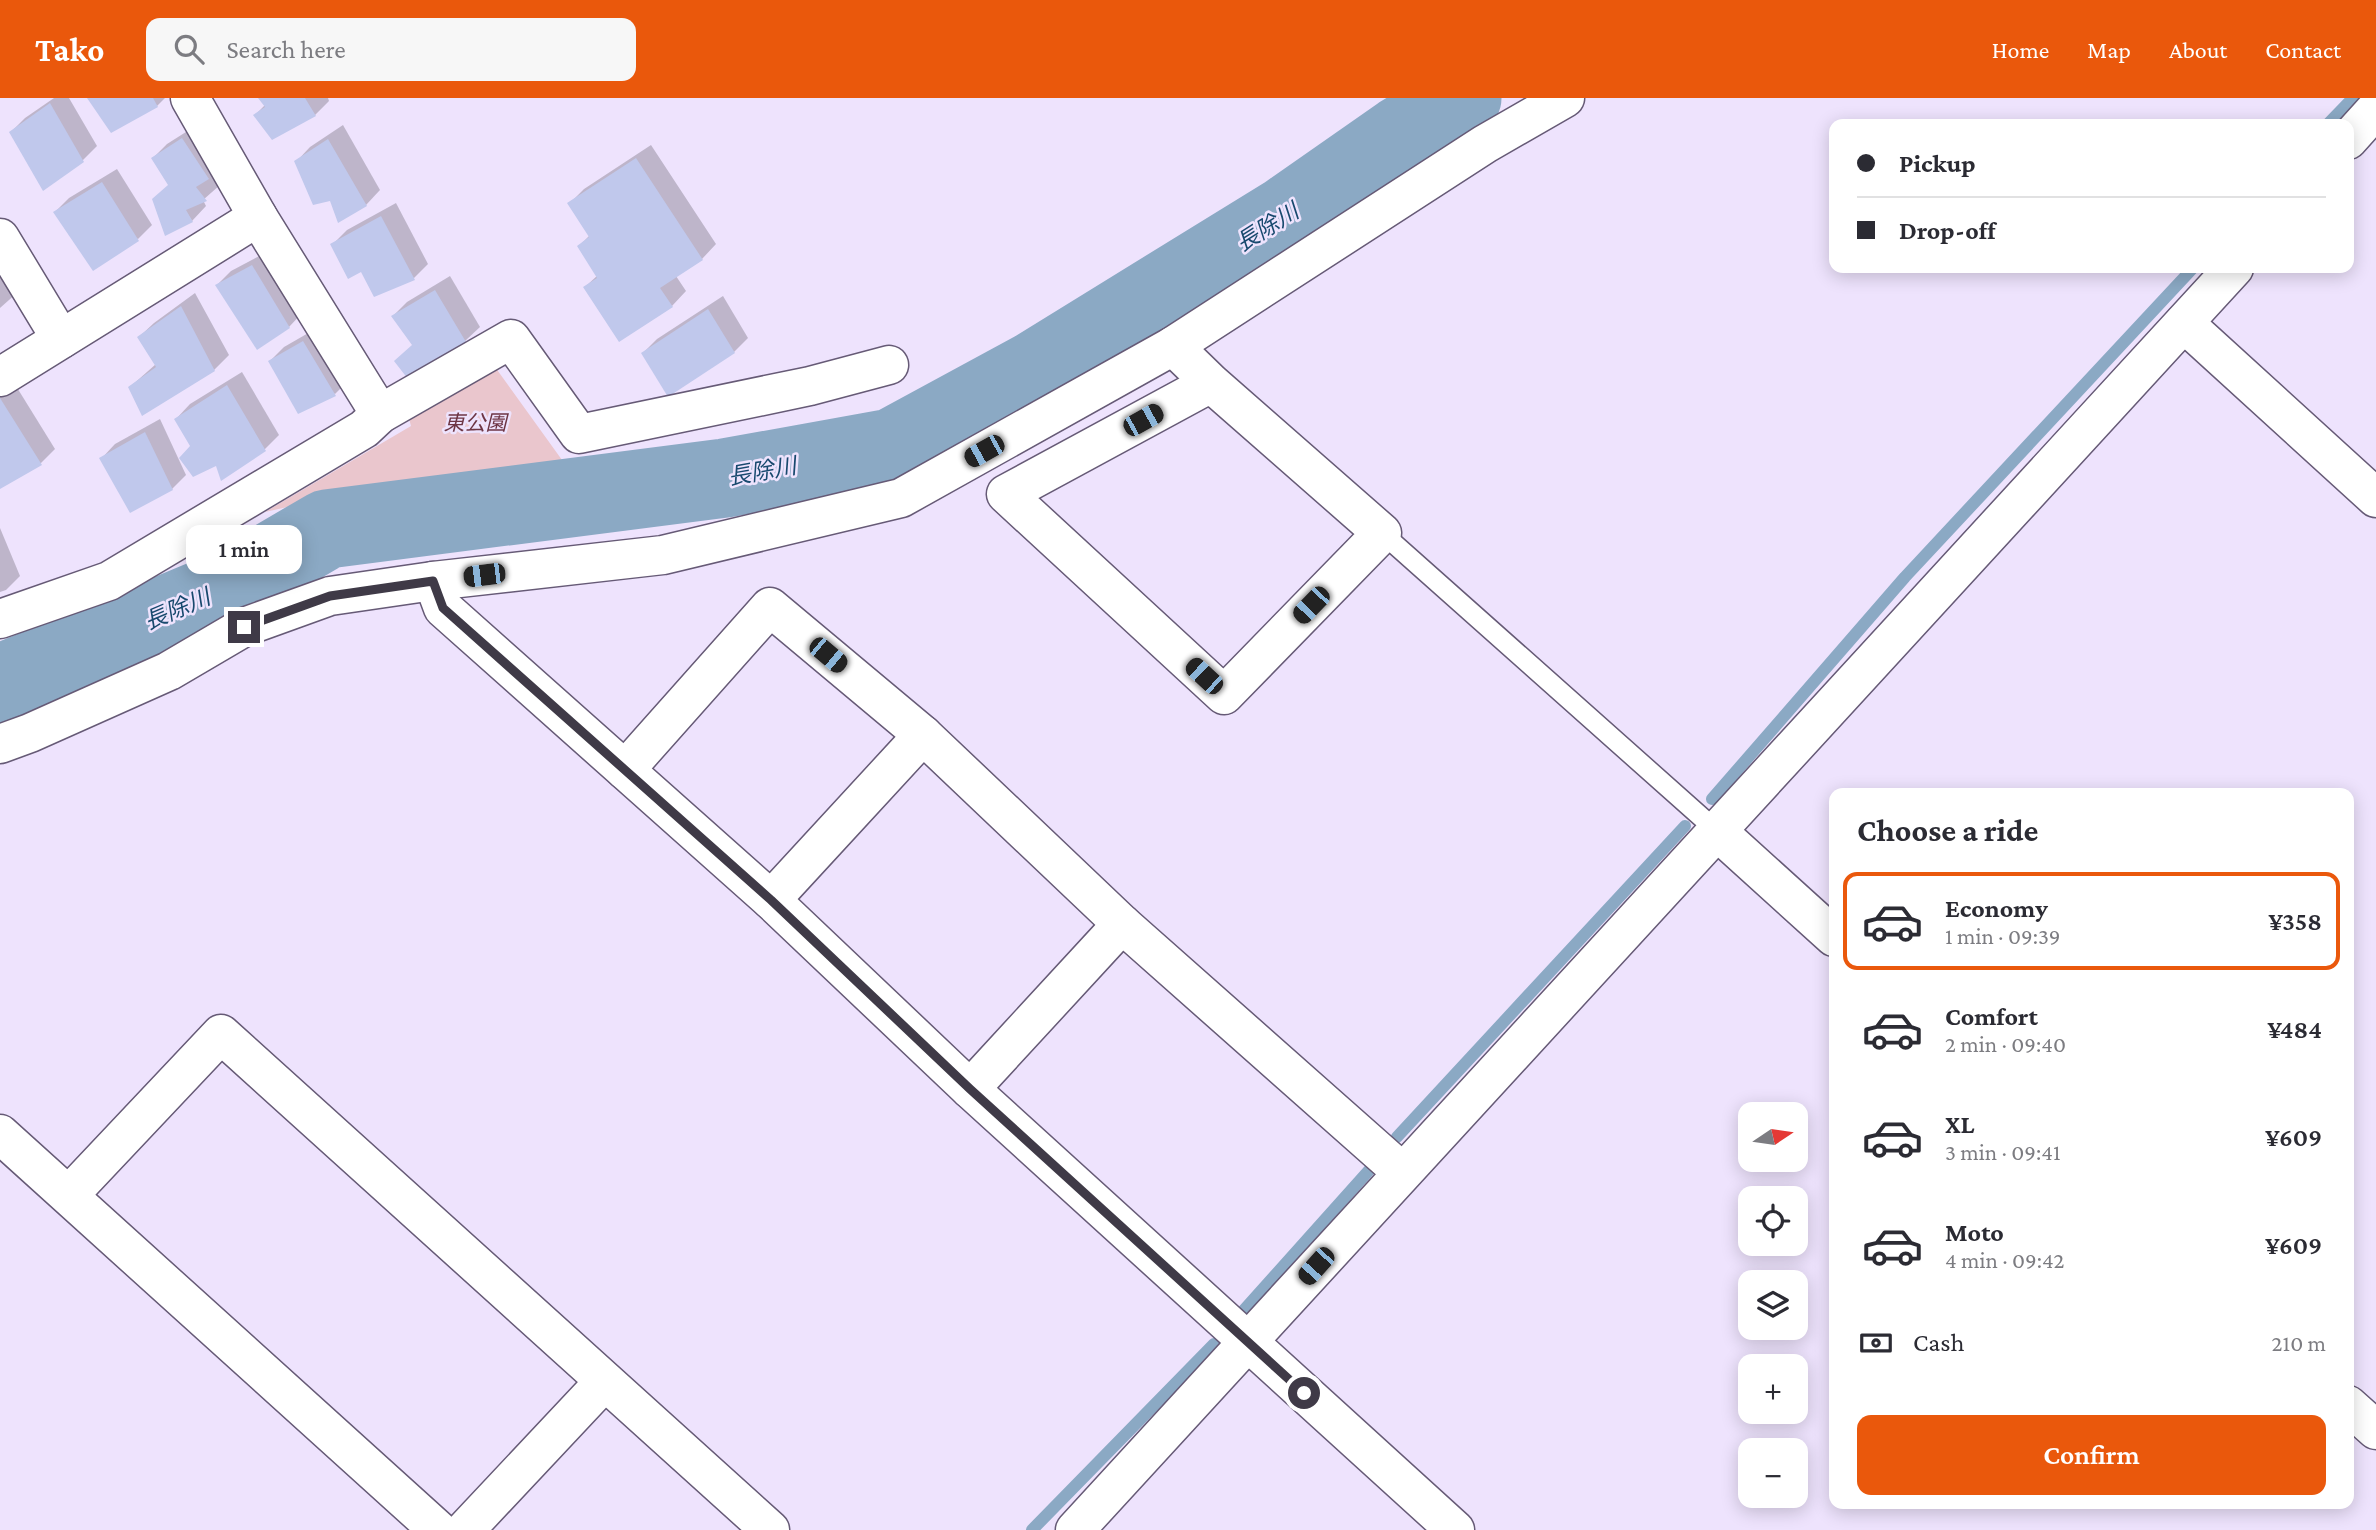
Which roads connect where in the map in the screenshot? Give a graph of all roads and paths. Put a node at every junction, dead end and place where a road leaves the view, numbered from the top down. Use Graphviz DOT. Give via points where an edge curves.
graph roads {
  1 [pos="190,98"];
  2 [pos="1565,98"];
  3 [pos="2376,109"];
  4 [pos="2354,133"];
  5 [pos="258,217"];
  6 [pos="0,238"];
  7 [pos="2229,273"];
  8 [pos="2184,323"];
  9 [pos="61,339"];
  10 [pos="1173,346"];
  11 [pos="889,365"];
  12 [pos="0,377"];
  13 [pos="1211,383"];
  14 [pos="380,414"];
  15 [pos="2376,498"];
  16 [pos="1382,533"];
  17 [pos="433,581"];
  18 [pos="0,620"];
  19 [pos="923,736"];
  20 [pos="0,744"];
  21 [pos="625,770"];
  22 [pos="1717,831"];
  23 [pos="771,900"];
  24 [pos="1122,924"];
  25 [pos="1829,932"];
  26 [pos="970,1089"];
  27 [pos="0,1134"];
  28 [pos="1402,1172"];
  29 [pos="69,1195"];
  30 [pos="1247,1341"];
  31 [pos="604,1382"];
  32 [pos="2354,1410"];
  33 [pos="2376,1430"];
  34 [pos="438,1530"];
  35 [pos="465,1530"];
  36 [pos="770,1530"];
  37 [pos="1075,1530"];
  38 [pos="1455,1530"];
  1 -- 5 [label="street"];
  2 -- 10 [label="street" via="1485,144"];
  3 -- 4 [label="street"];
  5 -- 9 [label="street"];
  5 -- 14 [label="street"];
  6 -- 9 [label="street"];
  7 -- 8 [label="street"];
  8 -- 15 [label="street"];
  8 -- 22 [label="street"];
  9 -- 12 [label="street"];
  10 -- 13 [label="street"];
  10 -- 17 [label="street" via="901,498 663,555"];
  11 -- 14 [label="street" via="579,435 511,340"];
  13 -- 16 [label="street"];
  13 -- 16 [label="street" via="1006,494 1223,695"];
  14 -- 18 [label="street" via="364,429 109,581"];
  16 -- 22 [label="lane"];
  17 -- 20 [label="street" via="330,596 244,627 169,671"];
  17 -- 21 [label="street" via="443,608"];
  19 -- 21 [label="street" via="770,607"];
  19 -- 23 [label="street"];
  19 -- 24 [label="street"];
  21 -- 23 [label="street"];
  22 -- 25 [label="street"];
  22 -- 28 [label="street"];
  23 -- 26 [label="street"];
  24 -- 26 [label="street"];
  24 -- 28 [label="street"];
  26 -- 30 [label="street"];
  27 -- 29 [label="street"];
  28 -- 30 [label="street"];
  29 -- 31 [label="street" via="221,1034"];
  29 -- 34 [label="street"];
  30 -- 37 [label="street"];
  30 -- 38 [label="street"];
  31 -- 35 [label="street"];
  31 -- 36 [label="street"];
  32 -- 33 [label="street"];
}
